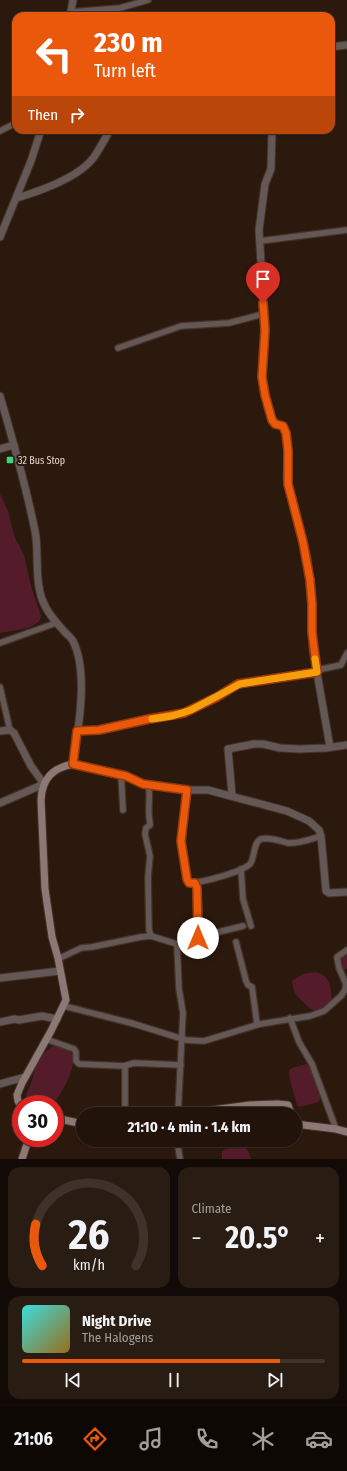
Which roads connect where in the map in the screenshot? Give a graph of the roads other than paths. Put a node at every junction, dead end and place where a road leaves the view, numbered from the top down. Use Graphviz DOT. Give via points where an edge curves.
graph roads {
  1 [pos="73,0"];
  2 [pos="148,0"];
  3 [pos="70,12"];
  4 [pos="87,12"];
  5 [pos="347,45"];
  6 [pos="335,46"];
  7 [pos="12,125"];
  8 [pos="0,131"];
  9 [pos="40,134"];
  10 [pos="108,134"];
  11 [pos="272,134"];
  12 [pos="16,198"];
  13 [pos="347,230"];
  14 [pos="0,237"];
  15 [pos="260,241"];
  16 [pos="263,314"];
  17 [pos="118,348"];
  18 [pos="0,396"];
  19 [pos="14,445"];
  20 [pos="0,449"];
  21 [pos="56,623"];
  22 [pos="0,643"];
  23 [pos="347,653"];
  24 [pos="317,672"];
  25 [pos="0,687"];
  26 [pos="10,730"];
  27 [pos="0,731"];
  28 [pos="77,731"];
  29 [pos="347,745"];
  30 [pos="330,747"];
  31 [pos="73,764"];
  32 [pos="120,774"];
  33 [pos="44,784"];
  34 [pos="148,784"];
  35 [pos="187,790"];
  36 [pos="232,795"];
  37 [pos="0,803"];
  38 [pos="123,810"];
  39 [pos="321,836"];
  40 [pos="241,869"];
  41 [pos="195,883"];
  42 [pos="347,892"];
  43 [pos="243,926"];
  44 [pos="251,926"];
  45 [pos="151,936"];
  46 [pos="198,937"];
  47 [pos="236,942"];
  48 [pos="177,944"];
  49 [pos="347,950"];
  50 [pos="58,959"];
  51 [pos="60,971"];
  52 [pos="0,978"];
  53 [pos="64,1006"];
  54 [pos="290,1018"];
  55 [pos="57,1019"];
  56 [pos="0,1022"];
  57 [pos="257,1024"];
  58 [pos="46,1039"];
  59 [pos="182,1039"];
  60 [pos="181,1065"];
  61 [pos="124,1066"];
  62 [pos="25,1077"];
  63 [pos="0,1084"];
  64 [pos="17,1095"];
  65 [pos="125,1107"];
  66 [pos="178,1107"];
  67 [pos="235,1107"];
  68 [pos="289,1107"];
  69 [pos="64,1120"];
  70 [pos="76,1122"];
  71 [pos="302,1125"];
  72 [pos="336,1129"];
  73 [pos="347,1132"];
  74 [pos="26,1147"];
  75 [pos="178,1147"];
  76 [pos="22,1159"];
  77 [pos="180,1159"];
  1 -- 3 [label="street"];
  2 -- 4 [label="street" via="120,8"];
  5 -- 6 [label="street"];
  7 -- 8 [label="street"];
  9 -- 12 [label="street"];
  10 -- 12 [label="street" via="95,156 82,169 53,185"];
  11 -- 15 [label="street" via="271,169 265,184"];
  12 -- 14 [label="street"];
  13 -- 15 [label="street"];
  15 -- 16 [label="street"];
  16 -- 17 [label="street" via="229,323 181,326"];
  16 -- 24 [label="street" via="265,330 262,377 272,420 275,424 283,426 286,433 288,484 310,580"];
  18 -- 19 [label="street"];
  19 -- 20 [label="street"];
  19 -- 21 [label="street" via="35,533 40,591 43,602"];
  21 -- 22 [label="street"];
  21 -- 28 [label="street" via="72,639 77,650 81,677"];
  23 -- 24 [label="street" via="342,664"];
  24 -- 28 [label="street" via="238,684 184,713 99,730"];
  24 -- 30 [label="street"];
  25 -- 26 [label="street"];
  26 -- 27 [label="street"];
  26 -- 33 [label="street" via="18,737 31,766"];
  28 -- 31 [label="street"];
  29 -- 30 [label="street"];
  30 -- 36 [label="street" via="280,748 254,744 228,749"];
  31 -- 32 [label="street"];
  31 -- 33 [label="main road" via="57,769"];
  32 -- 34 [label="street"];
  32 -- 38 [label="street"];
  33 -- 37 [label="street"];
  33 -- 50 [label="main road" via="41,800 45,889"];
  34 -- 35 [label="street"];
  34 -- 45 [label="street" via="150,825 146,828 145,834 150,856 148,877"];
  35 -- 36 [label="street" via="208,790"];
  35 -- 41 [label="street" via="181,841 187,879 189,883"];
  36 -- 39 [label="street" via="303,817 319,830"];
  39 -- 40 [label="street" via="296,843 262,839 258,841 250,864"];
  39 -- 42 [label="street" via="326,891"];
  40 -- 41 [label="street"];
  40 -- 44 [label="street" via="243,899"];
  41 -- 46 [label="street" via="199,904"];
  43 -- 46 [label="street"];
  45 -- 48 [label="street"];
  45 -- 50 [label="street" via="81,948"];
  46 -- 48 [label="street" via="195,942"];
  47 -- 57 [label="street" via="246,981 252,987"];
  48 -- 59 [label="street" via="183,1013"];
  49 -- 54 [label="street" via="337,957 346,984 341,996 321,1012"];
  50 -- 51 [label="main road"];
  51 -- 52 [label="street"];
  51 -- 53 [label="main road" via="66,1000"];
  53 -- 55 [label="main road"];
  53 -- 59 [label="street"];
  54 -- 57 [label="street"];
  54 -- 72 [label="street" via="299,1042 312,1064"];
  55 -- 56 [label="street" via="42,1016"];
  55 -- 58 [label="main road"];
  57 -- 59 [label="street" via="204,1040"];
  58 -- 61 [label="street" via="74,1049 79,1064"];
  58 -- 62 [label="main road"];
  59 -- 60 [label="street"];
  60 -- 61 [label="street" via="134,1063"];
  60 -- 66 [label="street"];
  61 -- 65 [label="street"];
  62 -- 63 [label="street"];
  62 -- 64 [label="main road"];
  67 -- 68 [label="main road" via="278,1104"];
  69 -- 70 [label="main road"];
  71 -- 72 [label="main road"];
  72 -- 73 [label="main road"];
  74 -- 76 [label="main road"];
  75 -- 77 [label="street"];
}
